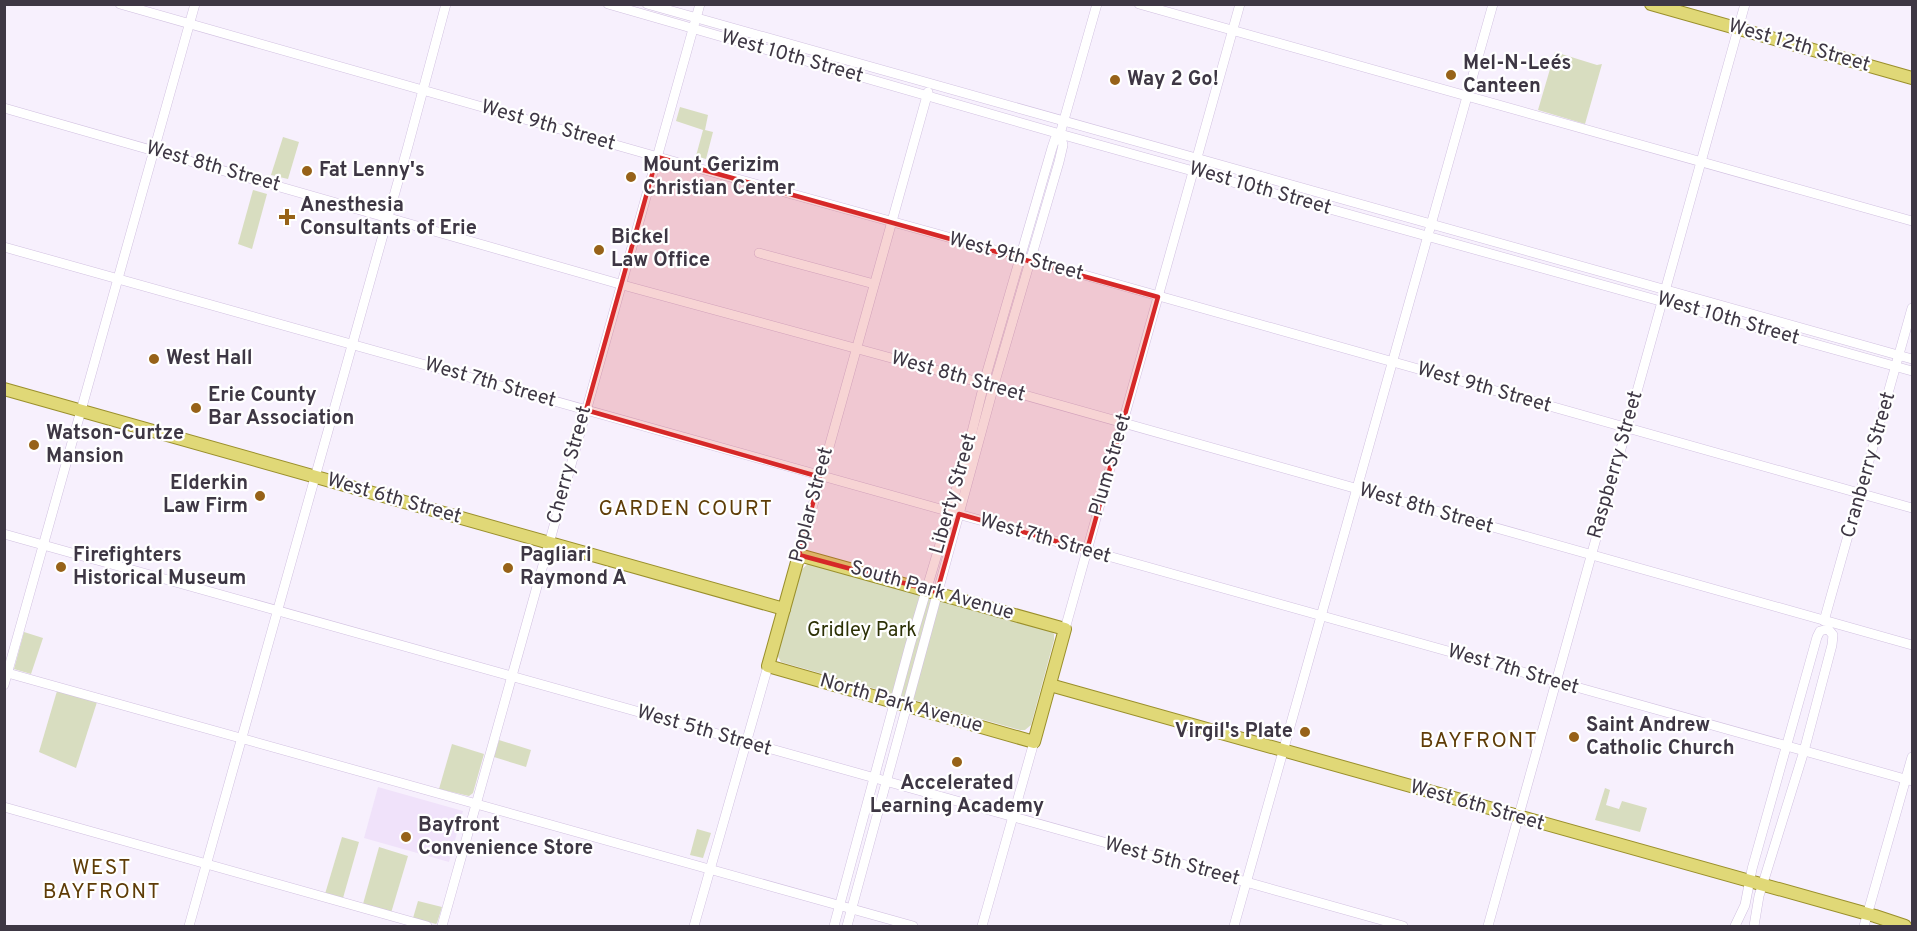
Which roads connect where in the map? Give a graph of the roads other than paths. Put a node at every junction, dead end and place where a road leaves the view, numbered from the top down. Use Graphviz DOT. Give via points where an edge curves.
graph roads {
  1 [pos="120,4"];
  2 [pos="195,4"];
  3 [pos="446,4"];
  4 [pos="608,4"];
  5 [pos="647,4"];
  6 [pos="700,4"];
  7 [pos="1097,4"];
  8 [pos="1138,4"];
  9 [pos="1240,4"];
  10 [pos="1493,4"];
  11 [pos="1652,4"];
  12 [pos="1745,4"];
  13 [pos="696,19"];
  14 [pos="189,24"];
  15 [pos="693,29"];
  16 [pos="1738,29"];
  17 [pos="1233,31"];
  18 [pos="813,51"];
  19 [pos="809,62"];
  20 [pos="1912,78"];
  21 [pos="930,84"];
  22 [pos="423,91"];
  23 [pos="927,95"];
  24 [pos="1467,96"];
  25 [pos="4,108"];
  26 [pos="1064,121"];
  27 [pos="1060,134"];
  28 [pos="154,150"];
  29 [pos="657,157"];
  30 [pos="1197,159"];
  31 [pos="1701,162"];
  32 [pos="1194,171"];
  33 [pos="1313,192"];
  34 [pos="1310,203"];
  35 [pos="388,217"];
  36 [pos="1912,221"];
  37 [pos="891,222"];
  38 [pos="1431,225"];
  39 [pos="1428,236"];
  40 [pos="4,247"];
  41 [pos="1514,248"];
  42 [pos="759,253"];
  43 [pos="1021,258"];
  44 [pos="1511,259"];
  45 [pos="1031,260"];
  46 [pos="118,278"];
  47 [pos="621,284"];
  48 [pos="874,285"];
  49 [pos="1665,290"];
  50 [pos="1158,297"];
  51 [pos="1662,300"];
  52 [pos="1912,308"];
  53 [pos="1782,322"];
  54 [pos="1779,333"];
  55 [pos="352,345"];
  56 [pos="856,349"];
  57 [pos="1899,355"];
  58 [pos="1912,359"];
  59 [pos="1393,361"];
  60 [pos="1896,367"];
  61 [pos="1912,371"];
  62 [pos="984,384"];
  63 [pos="994,388"];
  64 [pos="4,389"];
  65 [pos="586,410"];
  66 [pos="81,411"];
  67 [pos="1123,424"];
  68 [pos="1626,428"];
  69 [pos="316,477"];
  70 [pos="820,477"];
  71 [pos="1357,489"];
  72 [pos="1861,494"];
  73 [pos="1912,508"];
  74 [pos="948,512"];
  75 [pos="958,515"];
  76 [pos="4,534"];
  77 [pos="550,543"];
  78 [pos="44,545"];
  79 [pos="1087,550"];
  80 [pos="799,555"];
  81 [pos="1591,555"];
  82 [pos="932,591"];
  83 [pos="784,609"];
  84 [pos="277,612"];
  85 [pos="1321,616"];
  86 [pos="1828,624"];
  87 [pos="1065,629"];
  88 [pos="1912,645"];
  89 [pos="768,666"];
  90 [pos="6,672"];
  91 [pos="512,677"];
  92 [pos="1555,682"];
  93 [pos="4,685"];
  94 [pos="1050,685"];
  95 [pos="901,703"];
  96 [pos="243,738"];
  97 [pos="746,742"];
  98 [pos="1034,742"];
  99 [pos="1787,746"];
  100 [pos="1283,751"];
  101 [pos="1804,751"];
  102 [pos="1912,757"];
  103 [pos="875,778"];
  104 [pos="1910,780"];
  105 [pos="886,781"];
  106 [pos="476,804"];
  107 [pos="4,807"];
  108 [pos="1517,817"];
  109 [pos="1012,818"];
  110 [pos="207,865"];
  111 [pos="710,869"];
  112 [pos="1750,882"];
  113 [pos="1246,883"];
  114 [pos="1763,885"];
  115 [pos="840,904"];
  116 [pos="852,908"];
  117 [pos="1868,914"];
  118 [pos="189,927"];
  119 [pos="427,927"];
  120 [pos="442,927"];
  121 [pos="694,927"];
  122 [pos="834,927"];
  123 [pos="847,927"];
  124 [pos="913,927"];
  125 [pos="982,927"];
  126 [pos="1234,927"];
  127 [pos="1403,927"];
  128 [pos="1488,927"];
  129 [pos="1736,927"];
  130 [pos="1754,927"];
  131 [pos="1864,927"];
  132 [pos="1905,927"];
  1 -- 14 [label="street, West 9th Street"];
  2 -- 14 [label="street"];
  3 -- 22 [label="street"];
  4 -- 15 [label="street, West 10th Street"];
  5 -- 13 [label="street, West 10th Street"];
  6 -- 13 [label="street, Cherry Street"];
  7 -- 26 [label="street, Liberty Street"];
  8 -- 17 [label="street"];
  9 -- 17 [label="street, Plum Street"];
  10 -- 24 [label="street"];
  11 -- 16 [label="main road, West 12th Street"];
  12 -- 16 [label="street, Raspberry Street"];
  13 -- 15 [label="street, Cherry Street"];
  13 -- 18 [label="street, West 10th Street"];
  14 -- 22 [label="street, West 9th Street"];
  14 -- 28 [label="street"];
  15 -- 19 [label="street, West 10th Street"];
  15 -- 29 [label="street, Cherry Street"];
  16 -- 20 [label="main road, West 12th Street"];
  16 -- 31 [label="street, Raspberry Street"];
  17 -- 24 [label="street"];
  17 -- 30 [label="street, Plum Street"];
  18 -- 19 [label="street"];
  18 -- 21 [label="street, West 10th Street"];
  19 -- 23 [label="street, West 10th Street"];
  21 -- 23 [label="street, Poplar Street"];
  21 -- 26 [label="street, West 10th Street"];
  22 -- 29 [label="street, West 9th Street"];
  22 -- 35 [label="street"];
  23 -- 27 [label="street, West 10th Street"];
  23 -- 37 [label="street, Poplar Street"];
  24 -- 31 [label="street"];
  24 -- 38 [label="street"];
  25 -- 28 [label="street, West 8th Street"];
  26 -- 27 [label="street, Liberty Street"];
  26 -- 30 [label="street, West 10th Street"];
  27 -- 32 [label="street, West 10th Street"];
  27 -- 43 [label="street, Liberty Street" via="1052,148"];
  27 -- 45 [label="street, Liberty Street" via="1063,145"];
  28 -- 35 [label="street, West 8th Street"];
  28 -- 46 [label="street"];
  29 -- 37 [label="street, West 9th Street"];
  29 -- 47 [label="street, Cherry Street"];
  30 -- 32 [label="street, Plum Street"];
  30 -- 33 [label="street, West 10th Street"];
  31 -- 36 [label="street"];
  31 -- 49 [label="street, Raspberry Street"];
  32 -- 34 [label="street, West 10th Street"];
  32 -- 50 [label="street, Plum Street"];
  33 -- 34 [label="street"];
  33 -- 38 [label="street, West 10th Street"];
  34 -- 39 [label="street, West 10th Street"];
  35 -- 47 [label="street, West 8th Street"];
  35 -- 55 [label="street"];
  37 -- 43 [label="street, West 9th Street"];
  37 -- 48 [label="street, Poplar Street"];
  38 -- 39 [label="street"];
  38 -- 41 [label="street, West 10th Street"];
  39 -- 44 [label="street, West 10th Street"];
  39 -- 59 [label="street"];
  40 -- 46 [label="street, West 7th Street"];
  41 -- 44 [label="street"];
  41 -- 49 [label="street, West 10th Street"];
  42 -- 48 [label="street"];
  43 -- 45 [label="street, West 9th Street"];
  43 -- 62 [label="street, Liberty Street"];
  44 -- 51 [label="street, West 10th Street"];
  45 -- 50 [label="street, West 9th Street"];
  45 -- 63 [label="street, Liberty Street"];
  46 -- 55 [label="street, West 7th Street"];
  46 -- 66 [label="street"];
  47 -- 56 [label="street, West 8th Street"];
  47 -- 65 [label="street, Cherry Street"];
  48 -- 56 [label="street, Poplar Street"];
  49 -- 51 [label="street, Raspberry Street"];
  49 -- 53 [label="street, West 10th Street"];
  50 -- 59 [label="street, West 9th Street"];
  50 -- 67 [label="street, Plum Street"];
  51 -- 54 [label="street, West 10th Street"];
  51 -- 68 [label="street, Raspberry Street"];
  52 -- 57 [label="street, Cranberry Street"];
  53 -- 54 [label="street"];
  53 -- 57 [label="street, West 10th Street"];
  54 -- 60 [label="street, West 10th Street"];
  55 -- 65 [label="street, West 7th Street"];
  55 -- 69 [label="street"];
  56 -- 62 [label="street, West 8th Street"];
  56 -- 70 [label="street, Poplar Street"];
  57 -- 58 [label="street, West 10th Street"];
  57 -- 60 [label="street, Cranberry Street"];
  59 -- 68 [label="street, West 9th Street"];
  59 -- 71 [label="street"];
  60 -- 61 [label="street, West 10th Street"];
  60 -- 72 [label="street, Cranberry Street"];
  62 -- 63 [label="street, West 8th Street"];
  62 -- 74 [label="street, Liberty Street"];
  63 -- 67 [label="street, West 8th Street"];
  63 -- 75 [label="street, Liberty Street"];
  64 -- 66 [label="main road, West 6th Street"];
  65 -- 70 [label="street, West 7th Street"];
  65 -- 77 [label="street, Cherry Street"];
  66 -- 69 [label="main road, West 6th Street"];
  66 -- 78 [label="street"];
  67 -- 71 [label="street, West 8th Street"];
  67 -- 79 [label="street, Plum Street"];
  68 -- 72 [label="street, West 9th Street"];
  68 -- 81 [label="street, Raspberry Street"];
  69 -- 77 [label="main road, West 6th Street"];
  69 -- 84 [label="street"];
  70 -- 74 [label="street, West 7th Street"];
  70 -- 80 [label="street, Poplar Street"];
  71 -- 81 [label="street, West 8th Street"];
  71 -- 85 [label="street"];
  72 -- 73 [label="street, West 9th Street"];
  72 -- 86 [label="street, Cranberry Street"];
  74 -- 75 [label="street, West 7th Street"];
  74 -- 82 [label="street, Liberty Street"];
  75 -- 79 [label="street, West 7th Street"];
  75 -- 82 [label="street, Liberty Street"];
  76 -- 78 [label="street, West 5th Street"];
  77 -- 83 [label="main road, West 6th Street"];
  77 -- 91 [label="street, Cherry Street"];
  78 -- 84 [label="street, West 5th Street"];
  78 -- 90 [label="street"];
  79 -- 85 [label="street, West 7th Street"];
  79 -- 87 [label="street, Plum Street"];
  80 -- 82 [label="main road, South Park Avenue"];
  80 -- 83 [label="main road, Poplar Street"];
  81 -- 86 [label="street, West 8th Street"];
  81 -- 92 [label="street, Raspberry Street"];
  82 -- 87 [label="main road, South Park Avenue"];
  82 -- 95 [label="street, Liberty Street"];
  83 -- 89 [label="main road, Poplar Street"];
  84 -- 91 [label="street, West 5th Street"];
  84 -- 96 [label="street"];
  85 -- 92 [label="street, West 7th Street"];
  85 -- 100 [label="street"];
  86 -- 88 [label="street, West 8th Street"];
  86 -- 99 [label="street, Cranberry Street" via="1817,637"];
  86 -- 101 [label="street, Cranberry Street" via="1832,645"];
  87 -- 94 [label="main road, Plum Street"];
  89 -- 95 [label="main road, North Park Avenue"];
  89 -- 97 [label="street, Poplar Street"];
  90 -- 93 [label="street"];
  90 -- 96 [label="street"];
  91 -- 97 [label="street, West 5th Street"];
  91 -- 106 [label="street, Cherry Street"];
  92 -- 99 [label="street, West 7th Street"];
  92 -- 108 [label="street, Raspberry Street"];
  94 -- 98 [label="main road, Plum Street"];
  94 -- 100 [label="main road, West 6th Street"];
  95 -- 98 [label="main road, North Park Avenue"];
  95 -- 103 [label="street, Liberty Street"];
  95 -- 105 [label="street, Liberty Street"];
  96 -- 106 [label="street"];
  96 -- 110 [label="street"];
  97 -- 103 [label="street, West 5th Street"];
  97 -- 111 [label="street, Poplar Street"];
  98 -- 109 [label="street, Plum Street"];
  99 -- 101 [label="street, West 7th Street"];
  99 -- 112 [label="street, Cranberry Street"];
  100 -- 108 [label="main road, West 6th Street"];
  100 -- 113 [label="street"];
  101 -- 104 [label="street, West 7th Street"];
  101 -- 114 [label="street, Cranberry Street"];
  102 -- 104 [label="street"];
  103 -- 105 [label="street, West 5th Street"];
  103 -- 115 [label="street, Liberty Street"];
  104 -- 117 [label="street"];
  105 -- 109 [label="street, West 5th Street"];
  105 -- 116 [label="street, Liberty Street"];
  106 -- 111 [label="street"];
  106 -- 120 [label="street, Cherry Street"];
  107 -- 110 [label="street"];
  108 -- 112 [label="main road, West 6th Street"];
  108 -- 128 [label="street, Raspberry Street"];
  109 -- 113 [label="street, West 5th Street"];
  109 -- 125 [label="street, Plum Street"];
  110 -- 118 [label="street"];
  110 -- 119 [label="street"];
  111 -- 115 [label="street"];
  111 -- 121 [label="street, Poplar Street"];
  112 -- 114 [label="main road, West 6th Street"];
  112 -- 129 [label="street, Cranberry Street"];
  113 -- 126 [label="street"];
  113 -- 127 [label="street, West 5th Street"];
  114 -- 117 [label="main road, West 6th Street"];
  114 -- 130 [label="street, Cranberry Street"];
  115 -- 116 [label="street"];
  115 -- 122 [label="street, Liberty Street"];
  116 -- 123 [label="street, Liberty Street"];
  116 -- 124 [label="street"];
  117 -- 131 [label="street"];
  117 -- 132 [label="main road, West 6th Street"];
}
